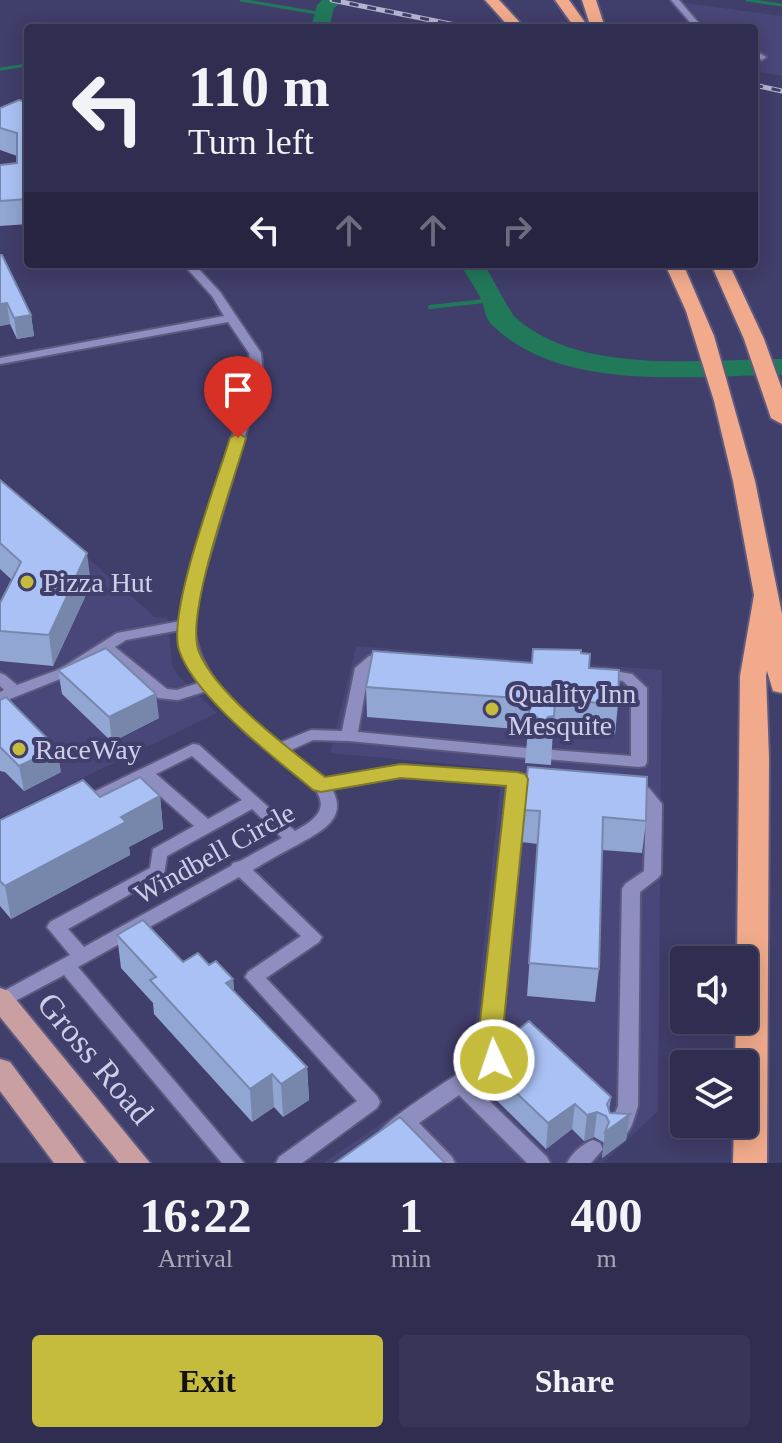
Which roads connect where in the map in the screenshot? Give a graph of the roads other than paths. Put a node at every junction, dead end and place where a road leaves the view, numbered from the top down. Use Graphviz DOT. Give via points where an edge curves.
graph roads {
  1 [pos="492,0"];
  2 [pos="589,0"];
  3 [pos="675,0"];
  4 [pos="566,5"];
  5 [pos="518,7"];
  6 [pos="514,24"];
  7 [pos="529,24"];
  8 [pos="590,24"];
  9 [pos="591,24"];
  10 [pos="696,24"];
  11 [pos="192,268"];
  12 [pos="676,268"];
  13 [pos="722,268"];
  14 [pos="231,318"];
  15 [pos="0,361"];
  16 [pos="779,410"];
  17 [pos="766,596"];
  18 [pos="186,624"];
  19 [pos="105,646"];
  20 [pos="397,657"];
  21 [pos="587,673"];
  22 [pos="0,678"];
  23 [pos="209,685"];
  24 [pos="782,685"];
  25 [pos="7,695"];
  26 [pos="349,736"];
  27 [pos="278,750"];
  28 [pos="526,753"];
  29 [pos="552,755"];
  30 [pos="145,773"];
  31 [pos="321,785"];
  32 [pos="611,789"];
  33 [pos="254,801"];
  34 [pos="66,813"];
  35 [pos="206,827"];
  36 [pos="294,839"];
  37 [pos="239,867"];
  38 [pos="74,961"];
  39 [pos="1,1002"];
  40 [pos="0,1070"];
  41 [pos="460,1084"];
  42 [pos="405,1121"];
  43 [pos="617,1131"];
  44 [pos="368,1146"];
  45 [pos="71,1163"];
  46 [pos="136,1163"];
  47 [pos="234,1163"];
  48 [pos="286,1163"];
  49 [pos="445,1163"];
  50 [pos="540,1163"];
  51 [pos="750,1163"];
  1 -- 6 [label="highway"];
  2 -- 9 [label="highway"];
  3 -- 10 [label="street"];
  4 -- 8 [label="highway"];
  5 -- 7 [label="highway"];
  11 -- 14 [label="street, Windbell Circle"];
  12 -- 17 [label="highway" via="725,402"];
  13 -- 16 [label="highway"];
  14 -- 15 [label="street"];
  14 -- 18 [label="street, Windbell Circle" via="255,353 257,375"];
  17 -- 24 [label="highway"];
  17 -- 51 [label="highway" via="753,676"];
  18 -- 19 [label="street" via="122,636"];
  18 -- 23 [label="street, Windbell Circle" via="188,650"];
  19 -- 23 [label="street" via="163,694"];
  19 -- 25 [label="street" via="65,672"];
  20 -- 26 [label="street" via="374,659 362,668"];
  21 -- 29 [label="street" via="627,677 639,688 639,762"];
  22 -- 25 [label="street"];
  23 -- 27 [label="street, Windbell Circle"];
  26 -- 27 [label="street" via="311,735"];
  26 -- 28 [label="street"];
  27 -- 31 [label="street, Windbell Circle"];
  30 -- 33 [label="street" via="193,749"];
  30 -- 34 [label="street"];
  30 -- 35 [label="street"];
  31 -- 36 [label="street, Windbell Circle" via="330,800 327,817"];
  31 -- 41 [label="street" via="401,771 525,780 490,1040 494,1060"];
  32 -- 43 [label="street" via="643,792 654,804 652,874 631,889 628,1106"];
  33 -- 35 [label="street"];
  33 -- 36 [label="street"];
  35 -- 38 [label="street" via="159,853 158,871 56,927"];
  36 -- 37 [label="street, Windbell Circle"];
  37 -- 38 [label="street, Windbell Circle"];
  37 -- 48 [label="street" via="313,937 254,977 370,1102"];
  38 -- 39 [label="street, Windbell Circle"];
  38 -- 47 [label="street"];
  39 -- 46 [label="main road, Gross Road"];
  40 -- 45 [label="main road"];
  41 -- 42 [label="street"];
  41 -- 50 [label="street"];
  42 -- 44 [label="street"];
  42 -- 49 [label="street"];
}
